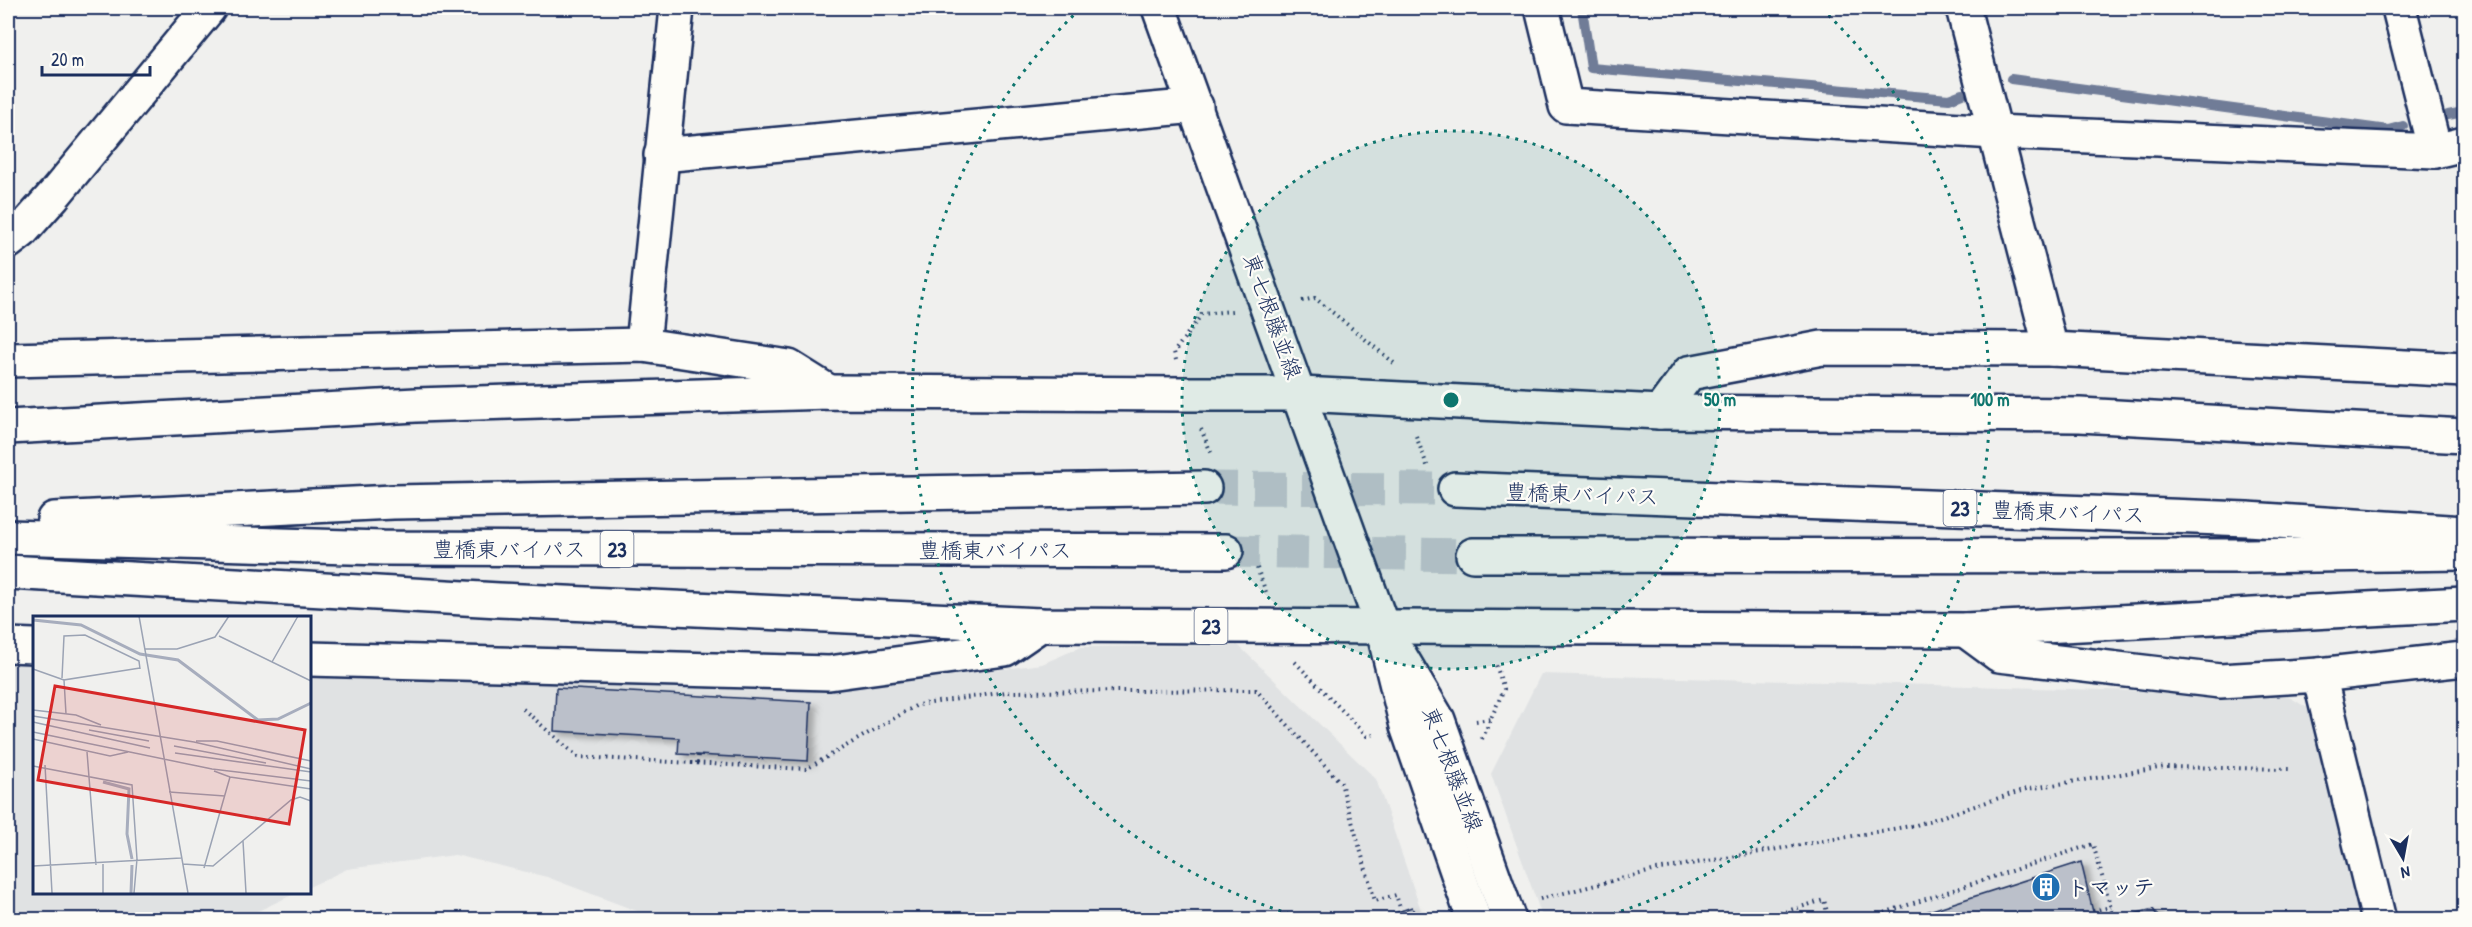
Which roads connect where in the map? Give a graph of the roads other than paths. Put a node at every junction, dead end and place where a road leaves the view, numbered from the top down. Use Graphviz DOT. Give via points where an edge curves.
graph roads {
  1 [pos="209,8"];
  2 [pos="677,8"];
  3 [pos="1159,8"];
  4 [pos="1542,8"];
  5 [pos="1963,8"];
  6 [pos="2399,8"];
  7 [pos="1196,106"];
  8 [pos="1995,132"];
  9 [pos="2450,148"];
  10 [pos="661,155"];
  11 [pos="8,242"];
  12 [pos="643,345"];
  13 [pos="2051,349"];
  14 [pos="8,360"];
  15 [pos="2464,370"];
  16 [pos="829,392"];
  17 [pos="1301,394"];
  18 [pos="1660,412"];
  19 [pos="8,427"];
  20 [pos="2464,436"];
  21 [pos="1204,488"];
  22 [pos="1455,489"];
  23 [pos="8,521"];
  24 [pos="2464,533"];
  25 [pos="8,537"];
  26 [pos="1226,551"];
  27 [pos="2464,553"];
  28 [pos="1473,555"];
  29 [pos="8,572"];
  30 [pos="2464,604"];
  31 [pos="1040,625"];
  32 [pos="1382,626"];
  33 [pos="1965,630"];
  34 [pos="8,645"];
  35 [pos="33,646"];
  36 [pos="310,659"];
  37 [pos="2464,660"];
  38 [pos="2319,675"];
  39 [pos="1521,910"];
  40 [pos="1474,920"];
  41 [pos="2379,920"];
  1 -- 11 [label="main road" via="54,195"];
  2 -- 10 [label="main road"];
  3 -- 7 [label="main road, 東七根藤並線"];
  4 -- 8 [label="main road" via="1566,106"];
  5 -- 8 [label="main road"];
  6 -- 9 [label="main road"];
  7 -- 10 [label="main road"];
  7 -- 17 [label="main road, 東七根藤並線"];
  8 -- 9 [label="main road"];
  8 -- 13 [label="main road"];
  10 -- 12 [label="main road"];
  12 -- 14 [label="main road"];
  12 -- 16 [label="main road" via="789,367"];
  13 -- 15 [label="main road"];
  13 -- 18 [label="main road" via="1822,348 1689,373"];
  16 -- 17 [label="main road"];
  16 -- 19 [label="main road" via="416,405"];
  17 -- 18 [label="main road"];
  17 -- 32 [label="main road, 東七根藤並線"];
  18 -- 20 [label="main road" via="2080,415"];
  21 -- 23 [label="main road, 23" via="393,502"];
  22 -- 24 [label="main road, 豊橋東バイパス / 23" via="2247,519"];
  25 -- 26 [label="main road, 豊橋東バイパス / 23" via="383,548"];
  27 -- 28 [label="main road, 豊橋東バイパス / 23"];
  29 -- 31 [label="main road, 23"];
  30 -- 33 [label="main road, 23"];
  31 -- 32 [label="main road, 23"];
  31 -- 36 [label="main road" via="1005,649 829,673"];
  32 -- 33 [label="main road, 23"];
  32 -- 39 [label="main road, 東七根藤並線" via="1438,720"];
  32 -- 40 [label="main road, 東七根藤並線" via="1407,726"];
  33 -- 38 [label="main road" via="2000,655 2220,681"];
  34 -- 35 [label="main road"];
  37 -- 38 [label="main road"];
  38 -- 41 [label="main road"];
}
